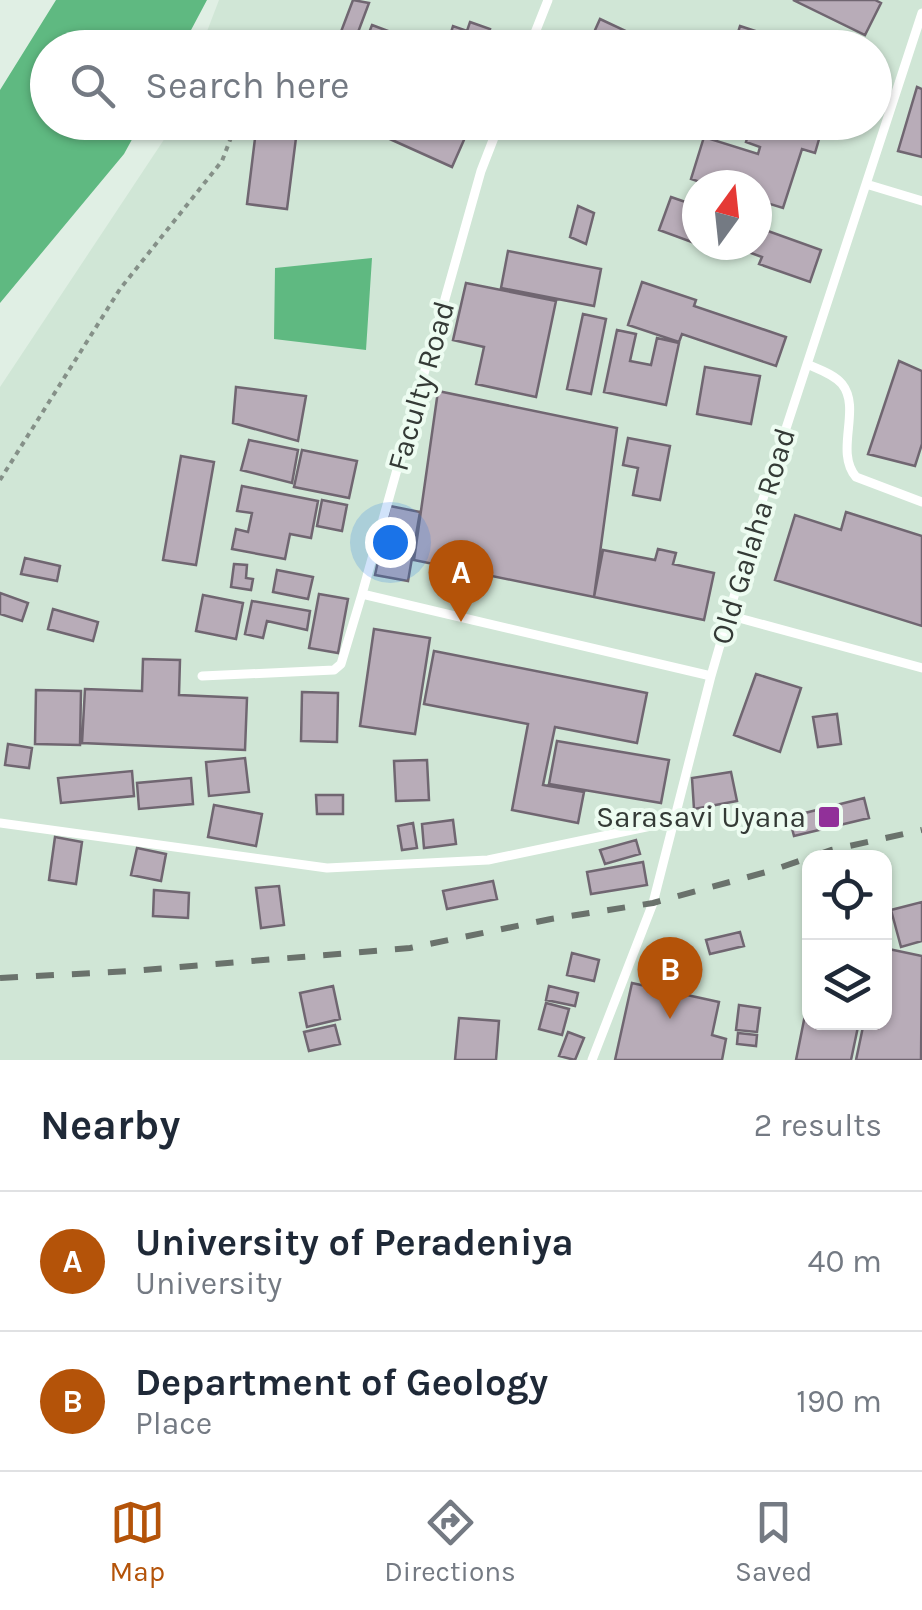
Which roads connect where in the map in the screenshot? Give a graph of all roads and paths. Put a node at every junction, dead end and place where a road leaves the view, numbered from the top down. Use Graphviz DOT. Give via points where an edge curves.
graph roads {
  1 [pos="548,0"];
  2 [pos="922,13"];
  3 [pos="536,30"];
  4 [pos="892,105"];
  5 [pos="230,140"];
  6 [pos="493,140"];
  7 [pos="880,140"];
  8 [pos="866,184"];
  9 [pos="922,201"];
  10 [pos="807,364"];
  11 [pos="0,480"];
  12 [pos="922,502"];
  13 [pos="362,594"];
  14 [pos="728,614"];
  15 [pos="922,668"];
  16 [pos="202,676"];
  17 [pos="711,676"];
  18 [pos="675,821"];
  19 [pos="0,823"];
  20 [pos="592,1060"];
  1 -- 3 [label="lane"];
  2 -- 4 [label="lane, Old Galaha Road"];
  5 -- 11 [label="path" via="222,161 120,289"];
  6 -- 13 [label="lane, Faculty Road"];
  7 -- 8 [label="lane, Old Galaha Road"];
  8 -- 9 [label="lane"];
  8 -- 10 [label="lane, Old Galaha Road"];
  10 -- 12 [label="lane" via="841,384 848,396 851,471"];
  10 -- 14 [label="lane, Old Galaha Road"];
  13 -- 16 [label="lane, Faculty Road" via="334,670"];
  13 -- 17 [label="lane"];
  14 -- 15 [label="lane"];
  14 -- 17 [label="lane, Old Galaha Road"];
  17 -- 18 [label="lane, Old Galaha Road"];
  18 -- 19 [label="lane" via="488,860 326,868"];
  18 -- 20 [label="lane, Old Galaha Road" via="653,902"];
}
